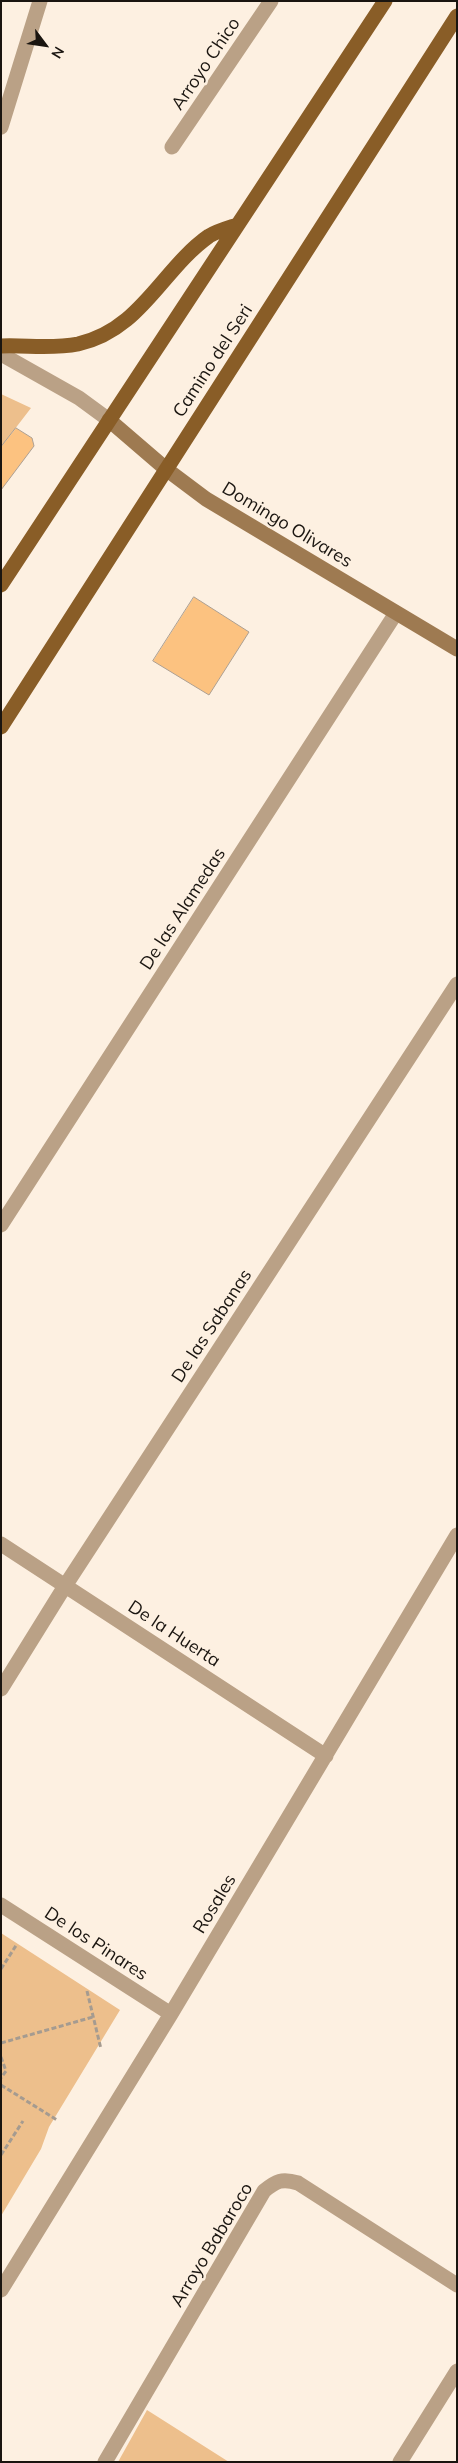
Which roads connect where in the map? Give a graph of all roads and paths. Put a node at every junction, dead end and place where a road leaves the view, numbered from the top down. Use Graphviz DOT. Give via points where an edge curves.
graph roads {
  1 [pos="40,1"];
  2 [pos="271,1"];
  3 [pos="386,1"];
  4 [pos="457,16"];
  5 [pos="1,128"];
  6 [pos="172,147"];
  7 [pos="237,225"];
  8 [pos="1,346"];
  9 [pos="1,354"];
  10 [pos="109,420"];
  11 [pos="166,469"];
  12 [pos="1,585"];
  13 [pos="396,613"];
  14 [pos="457,649"];
  15 [pos="1,726"];
  16 [pos="457,984"];
  17 [pos="1,1225"];
  18 [pos="457,1535"];
  19 [pos="1,1544"];
  20 [pos="65,1586"];
  21 [pos="1,1689"];
  22 [pos="326,1756"];
  23 [pos="1,1905"];
  24 [pos="18,1942"];
  25 [pos="1,1969"];
  26 [pos="86,1985"];
  27 [pos="171,2014"];
  28 [pos="93,2017"];
  29 [pos="1,2043"];
  30 [pos="101,2049"];
  31 [pos="1,2056"];
  32 [pos="1,2078"];
  33 [pos="1,2085"];
  34 [pos="57,2120"];
  35 [pos="23,2121"];
  36 [pos="1,2155"];
  37 [pos="457,2286"];
  38 [pos="1,2290"];
  39 [pos="457,2371"];
  40 [pos="104,2462"];
  41 [pos="400,2462"];
  1 -- 5 [label="street"];
  2 -- 6 [label="street, Arroyo Chico"];
  3 -- 7 [label="main road"];
  4 -- 11 [label="main road, Camino del Seri"];
  7 -- 8 [label="main road" via="210,235 180,262 157,292 134,314 109,331 79,344 50,348"];
  7 -- 10 [label="main road"];
  9 -- 10 [label="street" via="79,398"];
  10 -- 11 [label="main road, Domingo Olivares"];
  10 -- 12 [label="main road"];
  11 -- 13 [label="main road, Domingo Olivares" via="218,506"];
  11 -- 15 [label="main road, Camino del Seri"];
  13 -- 14 [label="main road, Domingo Olivares"];
  13 -- 17 [label="street, De las Alamedas"];
  16 -- 20 [label="street, De las Sabanas"];
  18 -- 22 [label="street, Rosales"];
  19 -- 20 [label="street, De la Huerta"];
  20 -- 21 [label="street, De las Sabanas"];
  20 -- 22 [label="street, De la Huerta"];
  22 -- 27 [label="street, Rosales"];
  23 -- 27 [label="street, De los Pinares"];
  24 -- 25 [label="path"];
  26 -- 28 [label="path"];
  27 -- 38 [label="street, Rosales"];
  28 -- 29 [label="path"];
  28 -- 30 [label="path"];
  31 -- 32 [label="path" via="6,2071"];
  33 -- 34 [label="path"];
  35 -- 36 [label="path"];
  37 -- 40 [label="street, Arroyo Babaroco" via="298,2183 285,2179 275,2182 264,2192"];
  39 -- 41 [label="street"];
}
